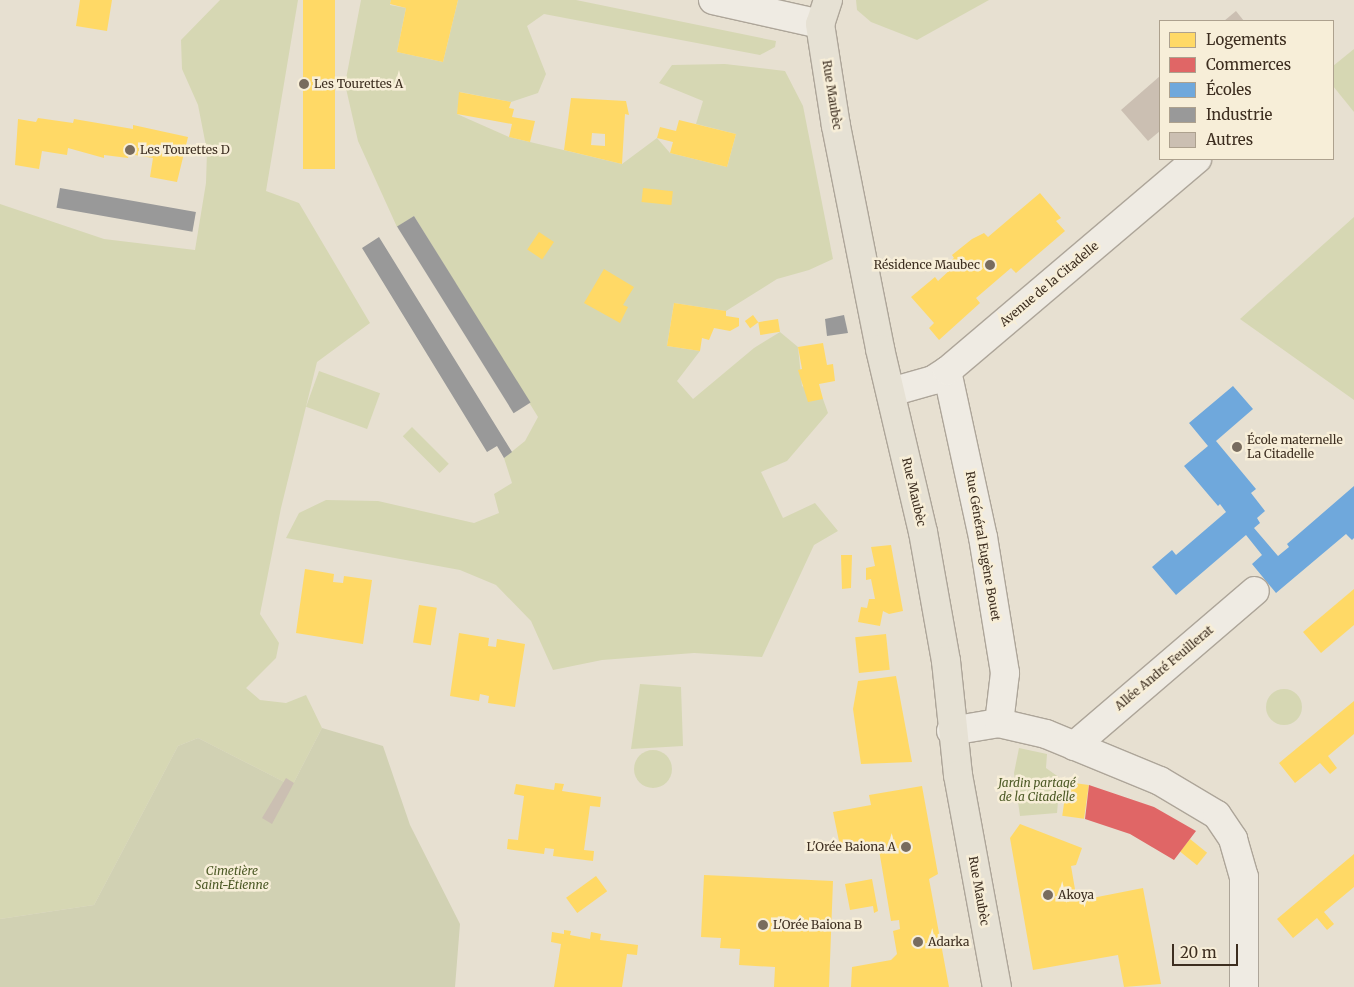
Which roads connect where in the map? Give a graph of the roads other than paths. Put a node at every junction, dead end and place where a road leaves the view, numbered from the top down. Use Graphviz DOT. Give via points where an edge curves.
graph roads {
  1 [pos="713,0"];
  2 [pos="824,12"];
  3 [pos="1196,160"];
  4 [pos="947,371"];
  5 [pos="891,392"];
  6 [pos="1255,591"];
  7 [pos="999,723"];
  8 [pos="951,731"];
  9 [pos="1074,746"];
  10 [pos="997,987"];
  11 [pos="1244,987"];
  1 -- 2 [label="street"];
  2 -- 5 [label="main road, Rue Maubèc" via="844,168"];
  3 -- 4 [label="street, Avenue de la Citadelle"];
  4 -- 5 [label="street, Avenue de la Citadelle" via="933,380"];
  4 -- 7 [label="street, Rue Général Eugène Bouet" via="983,537 1005,673"];
  5 -- 8 [label="main road, Rue Maubèc" via="925,541 946,661"];
  6 -- 9 [label="street, Allée André Feuillerat"];
  7 -- 8 [label="street"];
  7 -- 9 [label="street" via="1046,734"];
  8 -- 10 [label="main road, Rue Maubèc"];
  9 -- 11 [label="street" via="1160,781 1217,815 1232,838 1244,877"];
}
